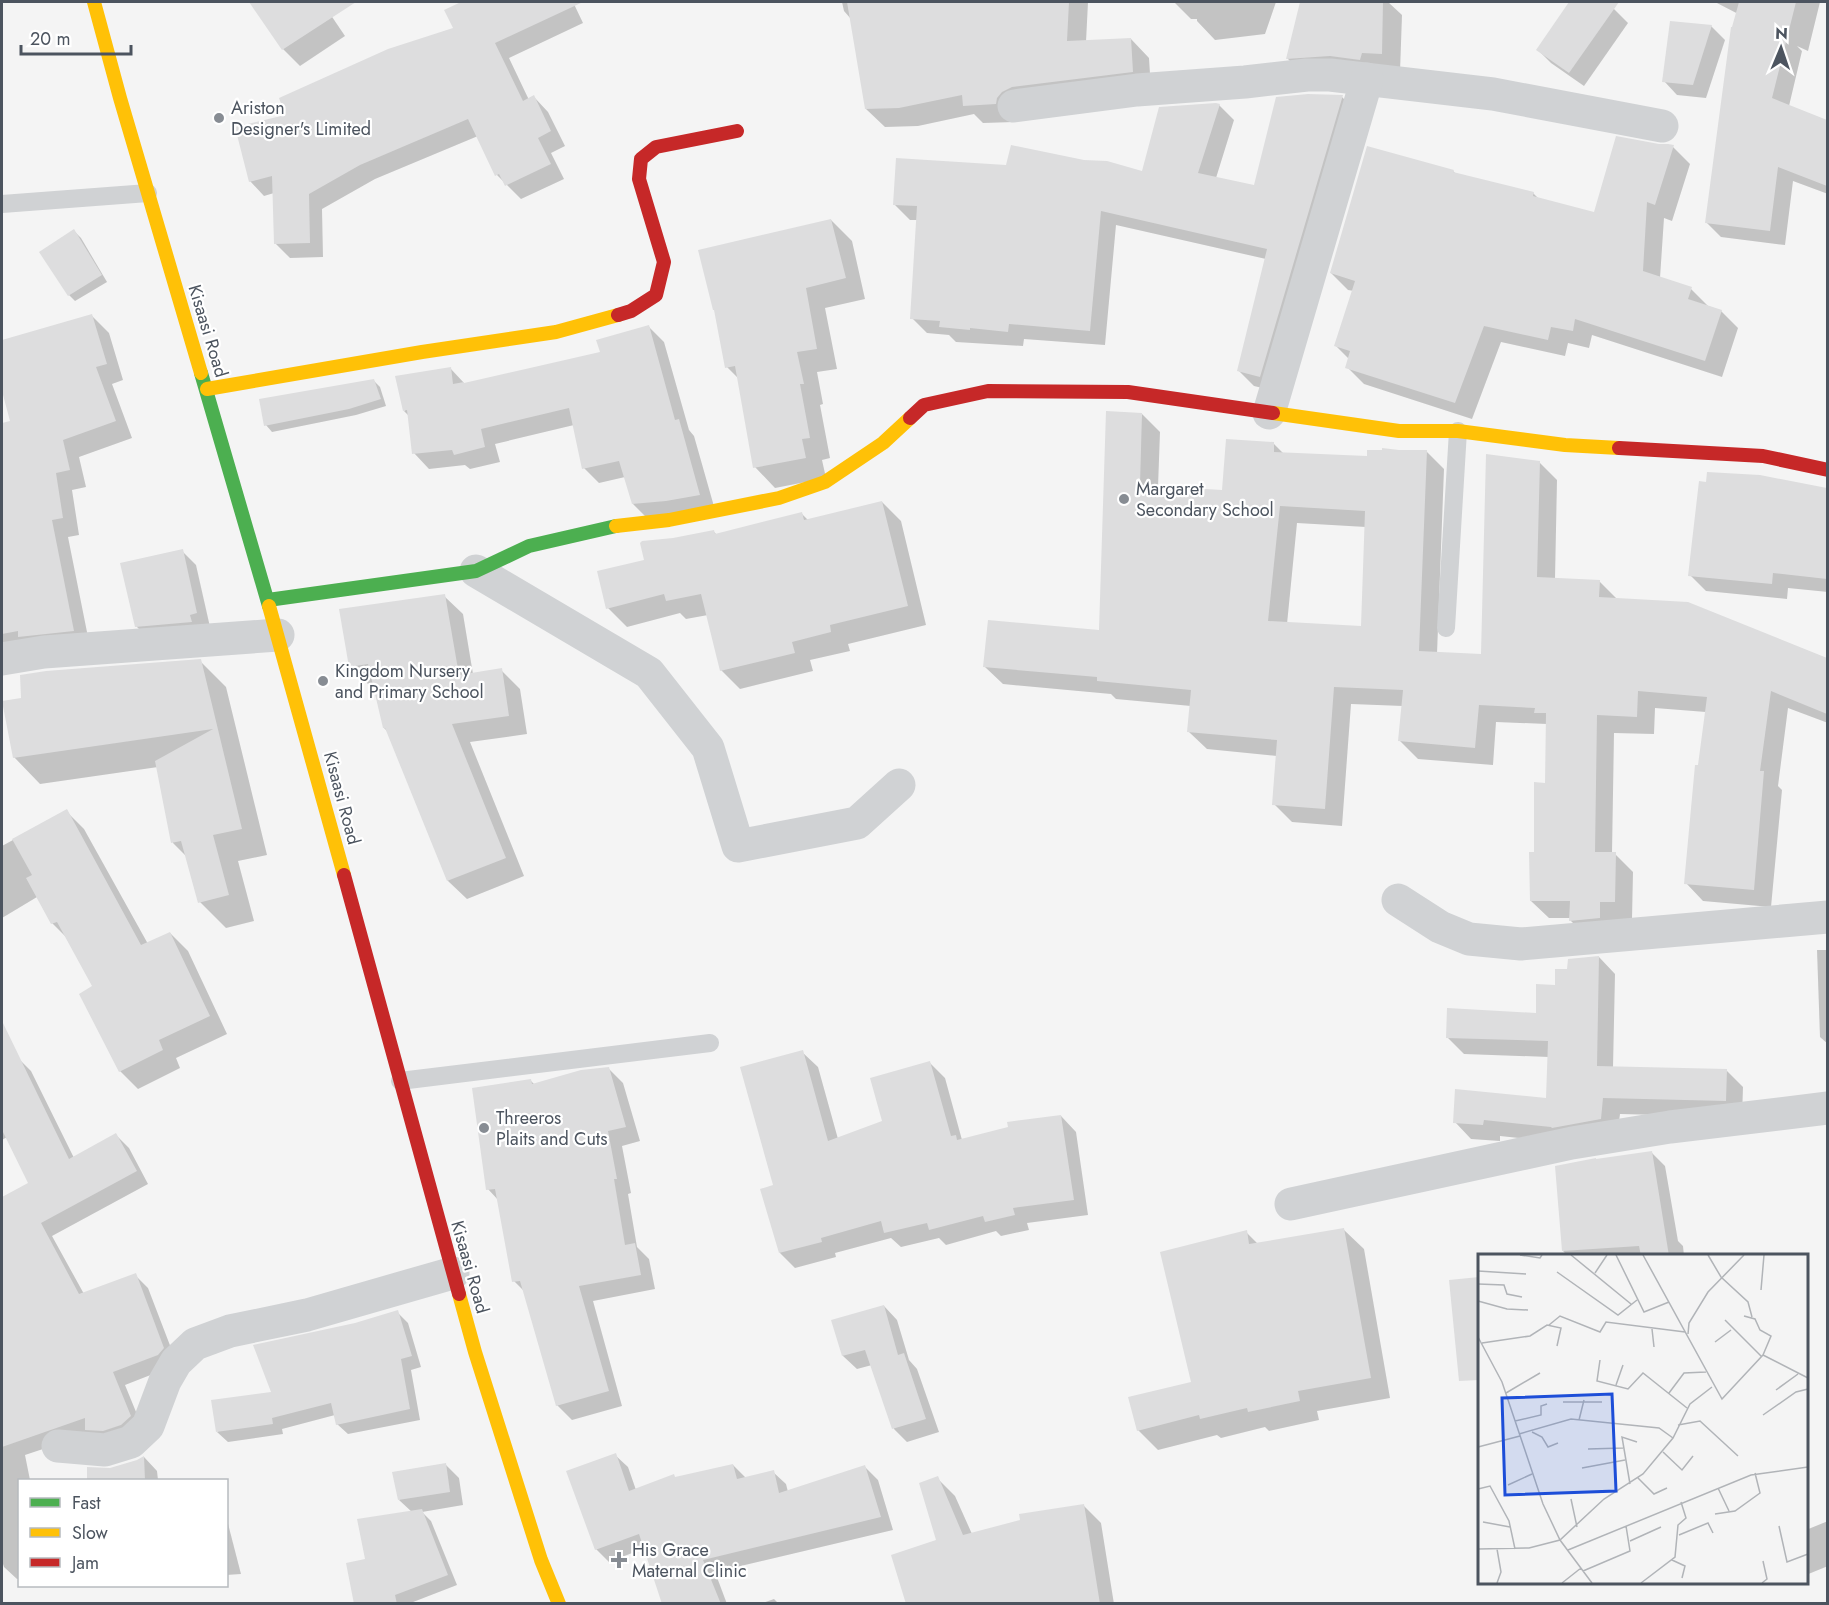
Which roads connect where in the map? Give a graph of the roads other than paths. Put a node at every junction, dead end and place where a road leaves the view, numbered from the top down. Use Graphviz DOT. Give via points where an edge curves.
graph roads {
  1 [pos="94,2"];
  2 [pos="1367,79"];
  3 [pos="1014,106"];
  4 [pos="1662,126"];
  5 [pos="737,131"];
  6 [pos="148,193"];
  7 [pos="2,204"];
  8 [pos="207,389"];
  9 [pos="1269,413"];
  10 [pos="1458,431"];
  11 [pos="1827,470"];
  12 [pos="476,571"];
  13 [pos="268,600"];
  14 [pos="1446,628"];
  15 [pos="278,635"];
  16 [pos="2,659"];
  17 [pos="899,785"];
  18 [pos="1398,900"];
  19 [pos="1827,917"];
  20 [pos="710,1043"];
  21 [pos="400,1082"];
  22 [pos="1827,1108"];
  23 [pos="1291,1204"];
  24 [pos="453,1273"];
  25 [pos="58,1446"];
  26 [pos="559,1604"];
  1 -- 6 [label="street, Kisaasi Road"];
  2 -- 3 [label="street" via="1307,75"];
  2 -- 4 [label="street" via="1493,94"];
  2 -- 9 [label="street"];
  5 -- 8 [label="street" via="656,147 641,159 639,179 664,262 656,295 631,311 556,332"];
  6 -- 7 [label="lane"];
  6 -- 8 [label="street, Kisaasi Road"];
  8 -- 13 [label="street, Kisaasi Road"];
  9 -- 10 [label="street" via="1400,431"];
  9 -- 12 [label="street" via="1128,392 988,391 924,405 883,443 825,482 779,498 669,520 624,524 529,546"];
  10 -- 11 [label="street" via="1565,445 1763,456"];
  10 -- 14 [label="lane"];
  12 -- 13 [label="street"];
  12 -- 17 [label="street" via="649,673 708,748 738,846 857,823"];
  13 -- 15 [label="street, Kisaasi Road"];
  15 -- 16 [label="street" via="44,652"];
  15 -- 21 [label="street, Kisaasi Road"];
  18 -- 19 [label="street" via="1440,927 1469,939 1521,944"];
  20 -- 21 [label="lane"];
  21 -- 24 [label="street, Kisaasi Road"];
  22 -- 23 [label="street" via="1572,1143"];
  24 -- 25 [label="street" via="195,1344 176,1362 148,1426 131,1442 105,1450"];
  24 -- 26 [label="street, Kisaasi Road" via="534,1538"];
}
